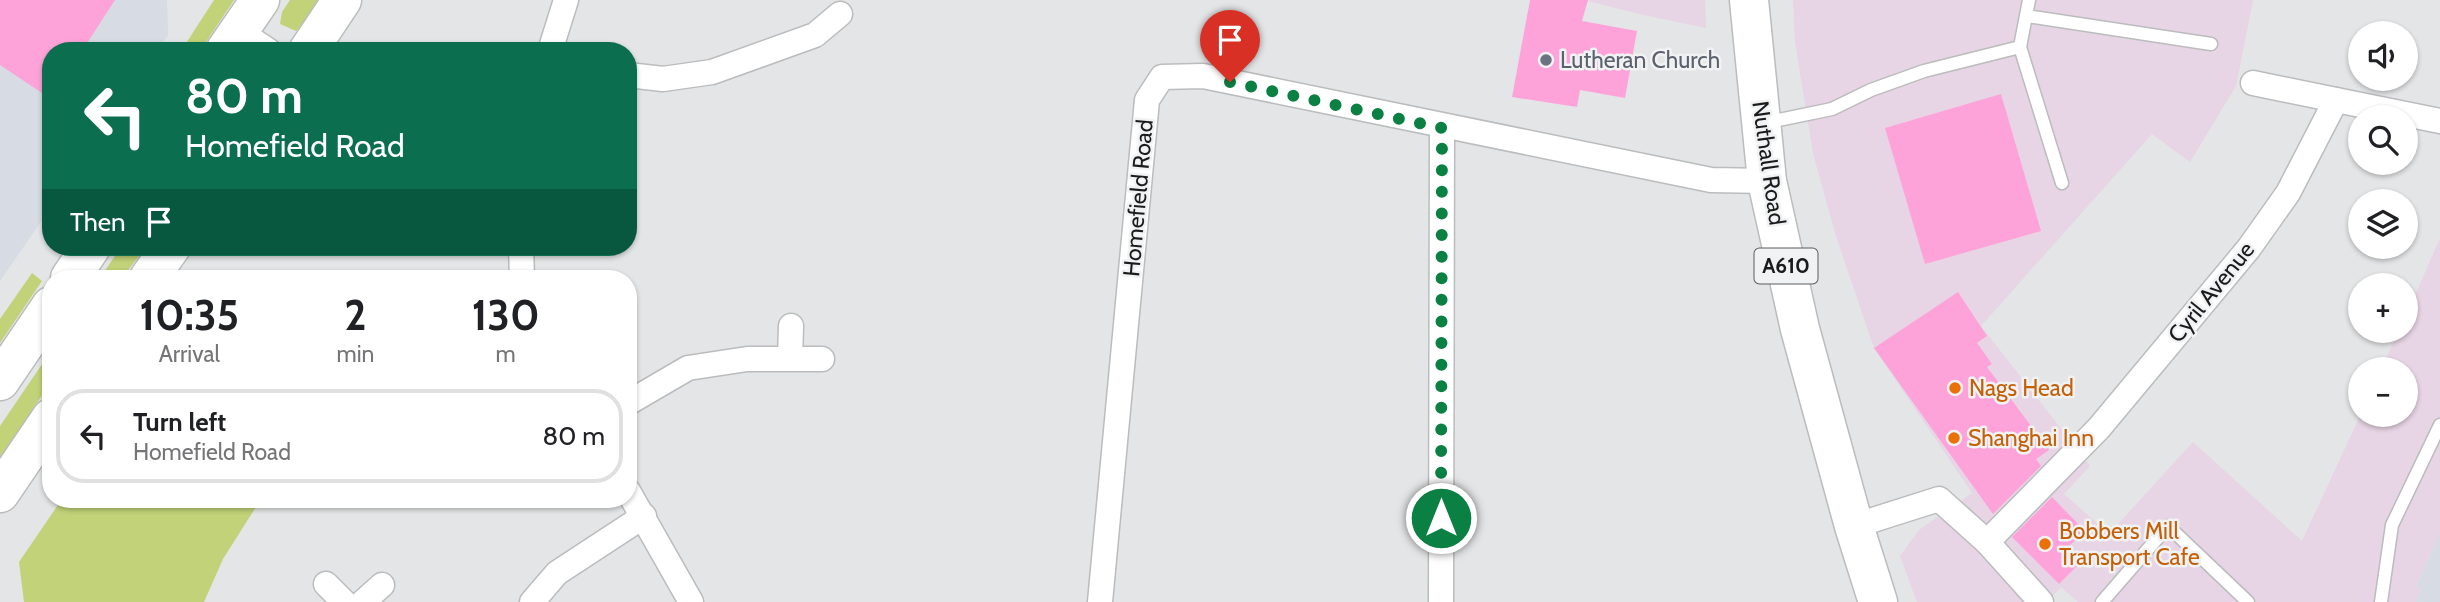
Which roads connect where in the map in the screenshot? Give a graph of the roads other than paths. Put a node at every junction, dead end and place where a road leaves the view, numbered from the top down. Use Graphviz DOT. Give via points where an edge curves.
graph roads {
  1 [pos="342,0"];
  2 [pos="566,0"];
  3 [pos="1749,0"];
  4 [pos="2029,0"];
  5 [pos="846,13"];
  6 [pos="2027,16"];
  7 [pos="313,42"];
  8 [pos="553,42"];
  9 [pos="2211,44"];
  10 [pos="2020,47"];
  11 [pos="637,76"];
  12 [pos="2253,83"];
  13 [pos="2336,100"];
  14 [pos="2440,121"];
  15 [pos="1763,123"];
  16 [pos="1442,128"];
  17 [pos="1767,181"];
  18 [pos="2062,183"];
  19 [pos="42,319"];
  20 [pos="791,326"];
  21 [pos="790,358"];
  22 [pos="822,359"];
  23 [pos="0,380"];
  24 [pos="637,398"];
  25 [pos="2440,425"];
  26 [pos="42,431"];
  27 [pos="0,493"];
  28 [pos="637,505"];
  29 [pos="644,516"];
  30 [pos="1853,526"];
  31 [pos="1987,542"];
  32 [pos="326,584"];
  33 [pos="382,585"];
  34 [pos="344,602"];
  35 [pos="363,602"];
  36 [pos="532,602"];
  37 [pos="691,602"];
  38 [pos="1100,602"];
  39 [pos="1441,602"];
  40 [pos="1878,602"];
  41 [pos="2042,602"];
  42 [pos="2102,602"];
  43 [pos="2248,602"];
  44 [pos="2381,602"];
  1 -- 7 [label="main road"];
  2 -- 8 [label="street"];
  3 -- 15 [label="main road, Nuthall Road / A610"];
  4 -- 6 [label="lane"];
  5 -- 11 [label="street" via="815,35 712,72 663,79"];
  6 -- 9 [label="lane"];
  6 -- 10 [label="lane"];
  10 -- 15 [label="lane" via="1924,71 1832,109"];
  10 -- 18 [label="lane"];
  12 -- 13 [label="street"];
  13 -- 14 [label="street"];
  13 -- 31 [label="street, Cyril Avenue" via="2288,193 2249,248 2099,428"];
  15 -- 17 [label="main road, Nuthall Road / A610"];
  16 -- 17 [label="street, Homefield Road" via="1711,180"];
  16 -- 38 [label="street, Homefield Road" via="1203,76 1162,77 1147,100"];
  16 -- 39 [label="street"];
  17 -- 30 [label="main road, Nuthall Road / A610" via="1800,329"];
  19 -- 23 [label="main road"];
  20 -- 21 [label="street"];
  21 -- 22 [label="street"];
  21 -- 24 [label="street" via="688,368"];
  25 -- 44 [label="lane" via="2392,525"];
  26 -- 27 [label="main road"];
  28 -- 29 [label="street"];
  29 -- 36 [label="street" via="557,573"];
  29 -- 37 [label="street"];
  30 -- 31 [label="street" via="1939,499"];
  30 -- 40 [label="main road, Nuthall Road / A610"];
  31 -- 41 [label="street"];
  32 -- 34 [label="street"];
  33 -- 35 [label="street"];
  42 -- 43 [label="lane" via="2168,526"];
}
